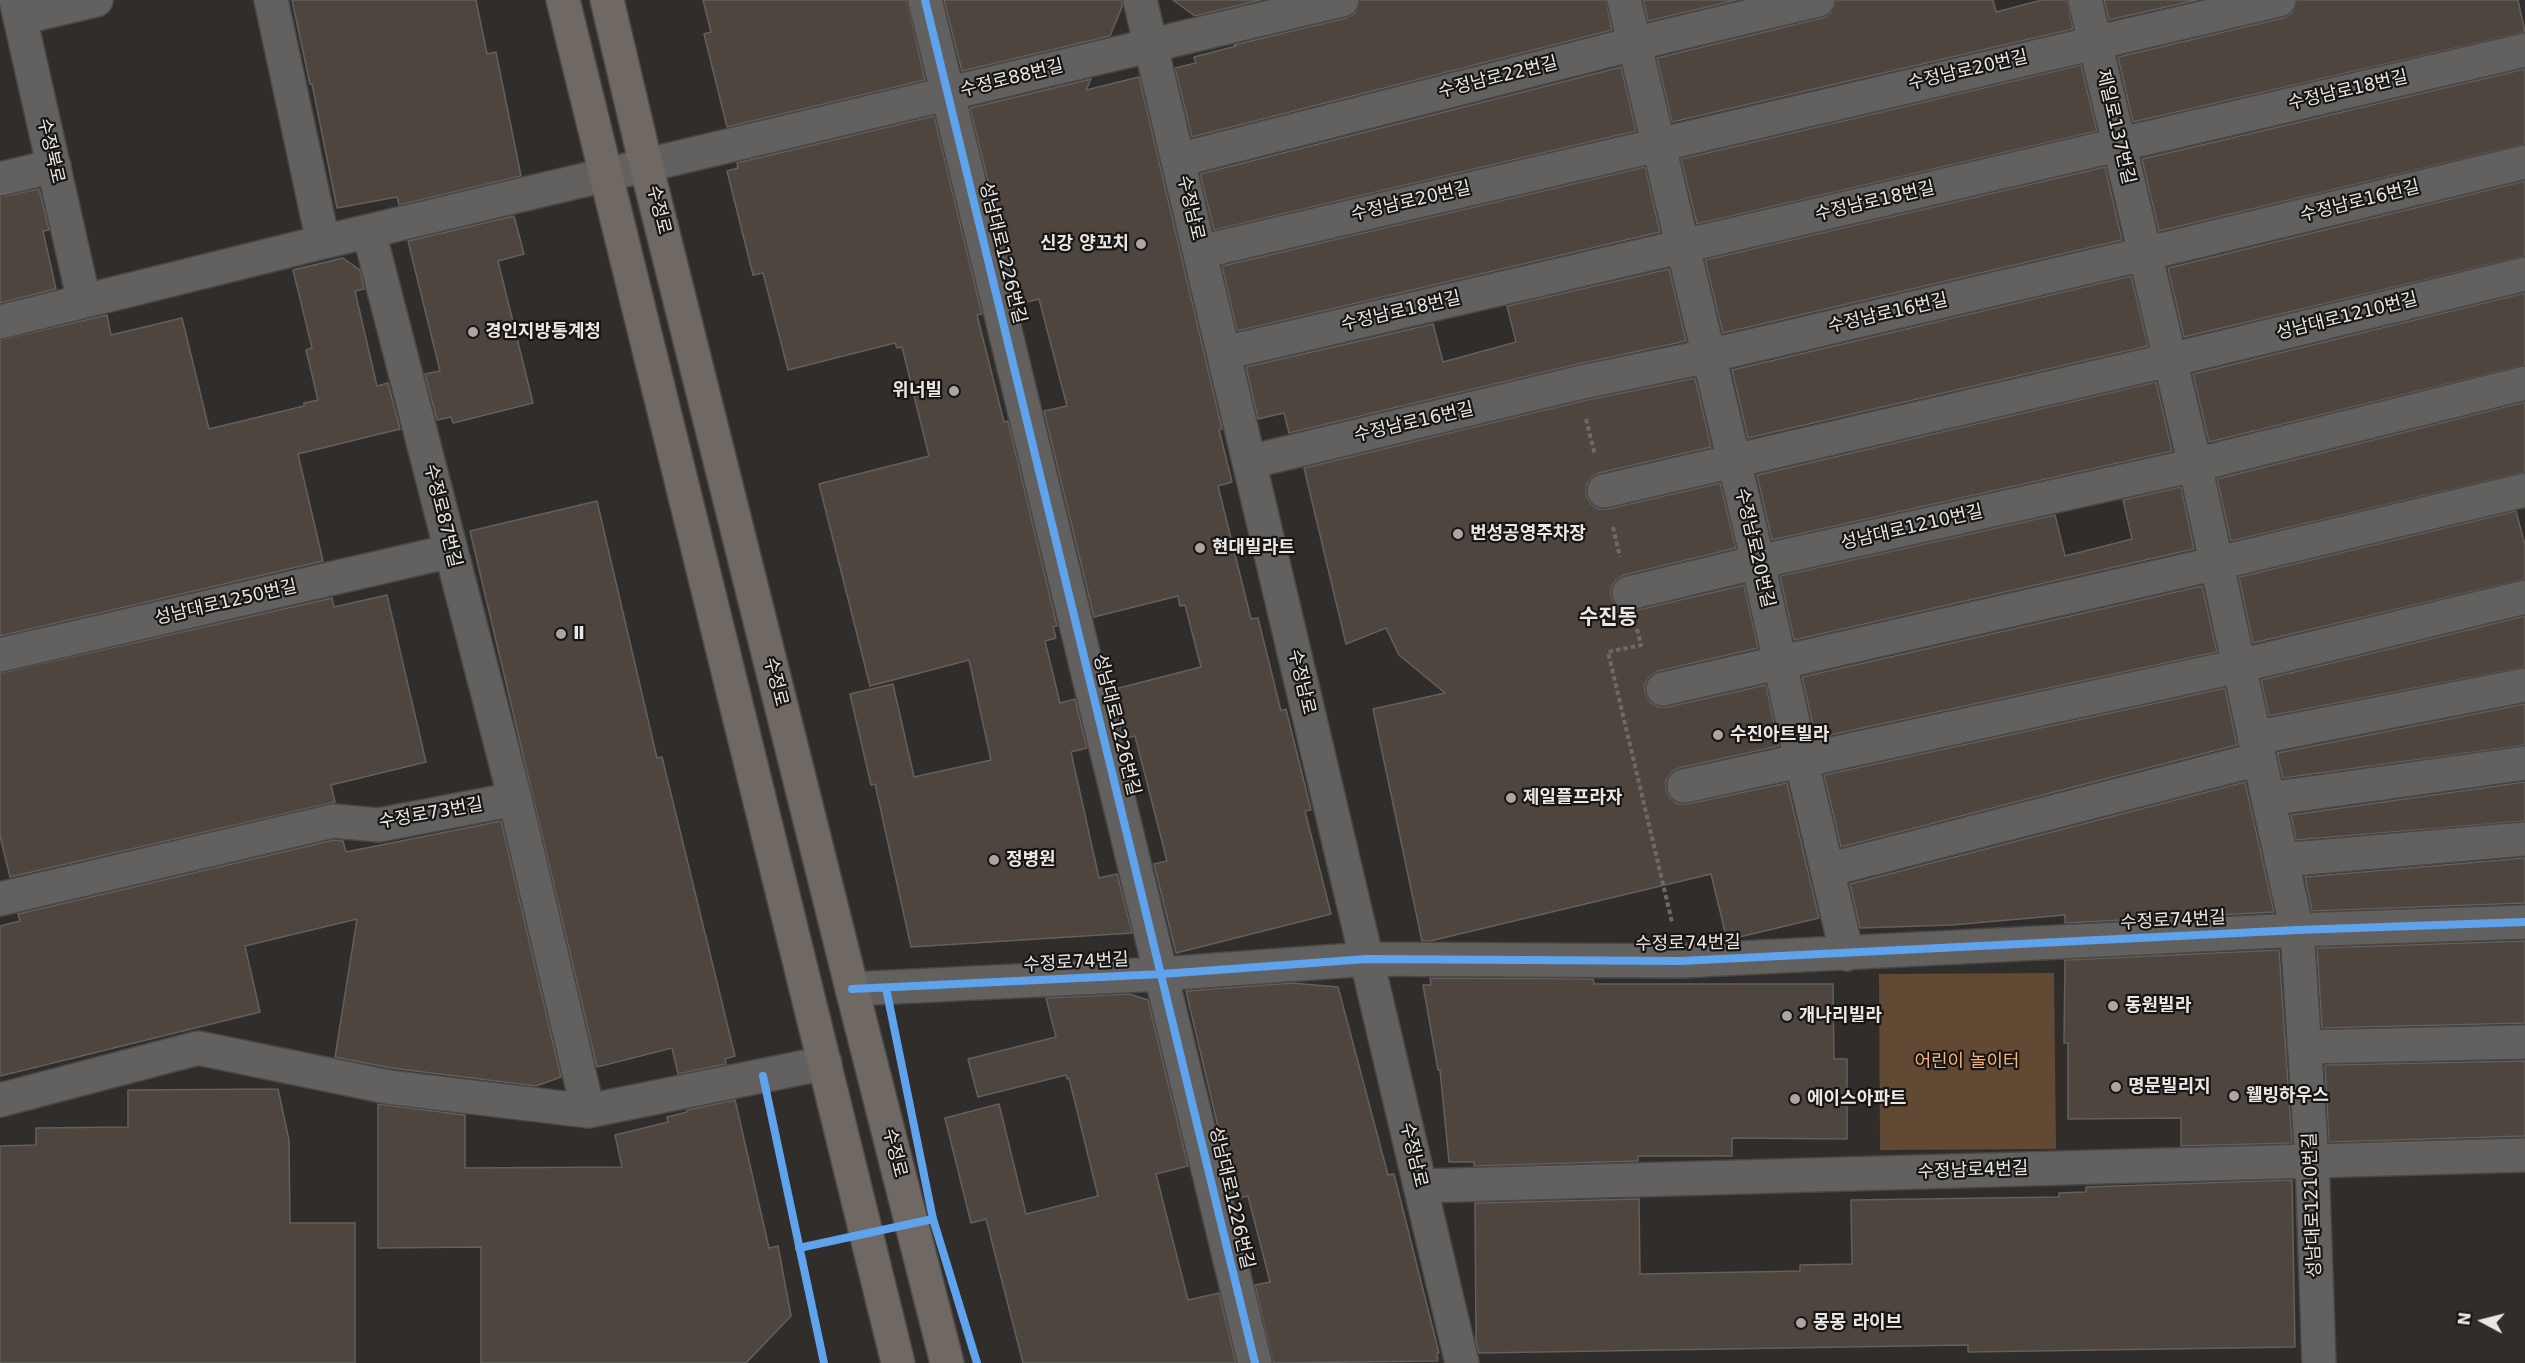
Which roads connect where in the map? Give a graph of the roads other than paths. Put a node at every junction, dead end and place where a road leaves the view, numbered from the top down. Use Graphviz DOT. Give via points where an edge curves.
graph roads {
  1 [pos="96,0"];
  2 [pos="271,0"];
  3 [pos="563,0"];
  4 [pos="608,0"];
  5 [pos="925,0"];
  6 [pos="1140,0"];
  7 [pos="1342,0"];
  8 [pos="1624,0"];
  9 [pos="1818,0"];
  10 [pos="2085,0"];
  11 [pos="2279,0"];
  12 [pos="15,23"];
  13 [pos="2095,42"];
  14 [pos="1633,44"];
  15 [pos="1151,45"];
  16 [pos="2525,50"];
  17 [pos="948,95"];
  18 [pos="1658,144"];
  19 [pos="2119,145"];
  20 [pos="1178,160"];
  21 [pos="2525,162"];
  22 [pos="646,165"];
  23 [pos="54,166"];
  24 [pos="606,175"];
  25 [pos="0,178"];
  26 [pos="369,232"];
  27 [pos="323,242"];
  28 [pos="1682,247"];
  29 [pos="1200,252"];
  30 [pos="2144,254"];
  31 [pos="2525,274"];
  32 [pos="84,301"];
  33 [pos="0,322"];
  34 [pos="1224,353"];
  35 [pos="1708,356"];
  36 [pos="2170,360"];
  37 [pos="2525,383"];
  38 [pos="1733,460"];
  39 [pos="1249,462"];
  40 [pos="2195,465"];
  41 [pos="2525,490"];
  42 [pos="1604,491"];
  43 [pos="452,551"];
  44 [pos="1758,562"];
  45 [pos="2218,563"];
  46 [pos="1629,593"];
  47 [pos="2525,597"];
  48 [pos="0,655"];
  49 [pos="1780,662"];
  50 [pos="2239,666"];
  51 [pos="2525,685"];
  52 [pos="1663,689"];
  53 [pos="2257,748"];
  54 [pos="1801,759"];
  55 [pos="2525,764"];
  56 [pos="1684,786"];
  57 [pos="515,799"];
  58 [pos="2268,799"];
  59 [pos="2525,839"];
  60 [pos="2281,860"];
  61 [pos="1827,870"];
  62 [pos="0,899"];
  63 [pos="2525,922"];
  64 [pos="2297,930"];
  65 [pos="1847,954"];
  66 [pos="1366,959"];
  67 [pos="1161,974"];
  68 [pos="852,989"];
  69 [pos="2525,1042"];
  70 [pos="2304,1047"];
  71 [pos="825,1063"];
  72 [pos="0,1100"];
  73 [pos="588,1112"];
  74 [pos="2525,1155"];
  75 [pos="2312,1162"];
  76 [pos="1420,1186"];
  77 [pos="894,1357"];
  78 [pos="947,1363"];
  79 [pos="1255,1363"];
  80 [pos="1462,1363"];
  81 [pos="2319,1363"];
  1 -- 12 [label="street"];
  2 -- 27 [label="street"];
  3 -- 24 [label="main road"];
  4 -- 22 [label="main road, 수정로"];
  5 -- 17 [label="street, 성남대로1226번길"];
  6 -- 15 [label="street, 수정남로"];
  7 -- 15 [label="street, 수정로88번길"];
  8 -- 14 [label="street, 수정남로20번길"];
  9 -- 14 [label="street, 수정남로22번길"];
  10 -- 13 [label="street, 제일로137번길"];
  11 -- 13 [label="street, 수정남로20번길"];
  12 -- 23 [label="street, 수정북로"];
  13 -- 18 [label="street, 수정남로20번길"];
  13 -- 19 [label="street, 제일로137번길"];
  14 -- 18 [label="street, 수정남로20번길"];
  14 -- 20 [label="street, 수정남로22번길"];
  15 -- 17 [label="street, 수정로88번길"];
  15 -- 20 [label="street, 수정남로"];
  16 -- 19 [label="street, 수정남로18번길"];
  17 -- 22 [label="street, 수정로88번길"];
  17 -- 67 [label="street, 성남대로1226번길"];
  18 -- 28 [label="street, 수정남로20번길"];
  18 -- 29 [label="street, 수정남로20번길"];
  19 -- 28 [label="street, 수정남로18번길"];
  19 -- 30 [label="street, 제일로137번길"];
  20 -- 29 [label="street, 수정남로"];
  21 -- 30 [label="street, 수정남로16번길"];
  22 -- 24 [label="street"];
  22 -- 68 [label="main road, 수정로"];
  23 -- 25 [label="street"];
  23 -- 32 [label="street, 수정북로"];
  24 -- 26 [label="street"];
  24 -- 71 [label="main road"];
  26 -- 27 [label="street"];
  26 -- 43 [label="street, 수정로87번길"];
  27 -- 32 [label="street"];
  28 -- 34 [label="street, 수정남로18번길"];
  28 -- 35 [label="street, 수정남로20번길"];
  29 -- 34 [label="street, 수정남로"];
  30 -- 35 [label="street, 수정남로16번길"];
  30 -- 36 [label="street, 성남대로1210번길"];
  31 -- 36 [label="street, 성남대로1210번길"];
  32 -- 33 [label="street"];
  34 -- 39 [label="street, 수정남로"];
  35 -- 38 [label="street, 수정남로20번길"];
  35 -- 39 [label="street, 수정남로16번길"];
  36 -- 38 [label="street, 성남대로1210번길"];
  36 -- 40 [label="street, 성남대로1210번길"];
  37 -- 40 [label="street, 성남대로1210번길"];
  38 -- 42 [label="street, 성남대로1210번길"];
  38 -- 44 [label="street, 수정남로20번길"];
  39 -- 66 [label="street, 수정남로"];
  40 -- 44 [label="street, 성남대로1210번길"];
  40 -- 45 [label="street, 성남대로1210번길"];
  41 -- 45 [label="street"];
  43 -- 48 [label="street, 성남대로1250번길"];
  43 -- 57 [label="street, 수정로87번길"];
  44 -- 46 [label="street, 성남대로1210번길"];
  44 -- 49 [label="street, 수정남로20번길"];
  45 -- 49 [label="street"];
  45 -- 50 [label="street, 성남대로1210번길"];
  47 -- 50 [label="street"];
  49 -- 52 [label="street"];
  49 -- 54 [label="street, 수정남로20번길"];
  50 -- 53 [label="street, 성남대로1210번길"];
  50 -- 54 [label="street"];
  51 -- 53 [label="street"];
  53 -- 58 [label="street, 성남대로1210번길"];
  53 -- 61 [label="street"];
  54 -- 56 [label="street"];
  54 -- 61 [label="street, 수정남로20번길"];
  55 -- 58 [label="street"];
  57 -- 62 [label="street, 수정로73번길" via="379,825 333,821"];
  57 -- 73 [label="street"];
  58 -- 60 [label="street, 성남대로1210번길"];
  59 -- 60 [label="street"];
  60 -- 64 [label="street, 성남대로1210번길"];
  61 -- 65 [label="street, 수정남로20번길"];
  63 -- 64 [label="street, 수정로74번길"];
  64 -- 65 [label="street, 수정로74번길"];
  64 -- 70 [label="street, 성남대로1210번길"];
  65 -- 66 [label="street, 수정로74번길" via="1681,961"];
  66 -- 67 [label="street, 수정로74번길"];
  66 -- 76 [label="street, 수정남로"];
  67 -- 68 [label="street, 수정로74번길"];
  67 -- 79 [label="street, 성남대로1226번길"];
  68 -- 78 [label="main road, 수정로"];
  69 -- 70 [label="street"];
  70 -- 75 [label="street, 성남대로1210번길"];
  71 -- 73 [label="street"];
  71 -- 77 [label="main road"];
  72 -- 73 [label="street" via="198,1048 388,1087"];
  74 -- 75 [label="street, 수정남로4번길"];
  75 -- 76 [label="street, 수정남로4번길"];
  75 -- 81 [label="street, 성남대로1210번길"];
  76 -- 80 [label="street, 수정남로"];
}
